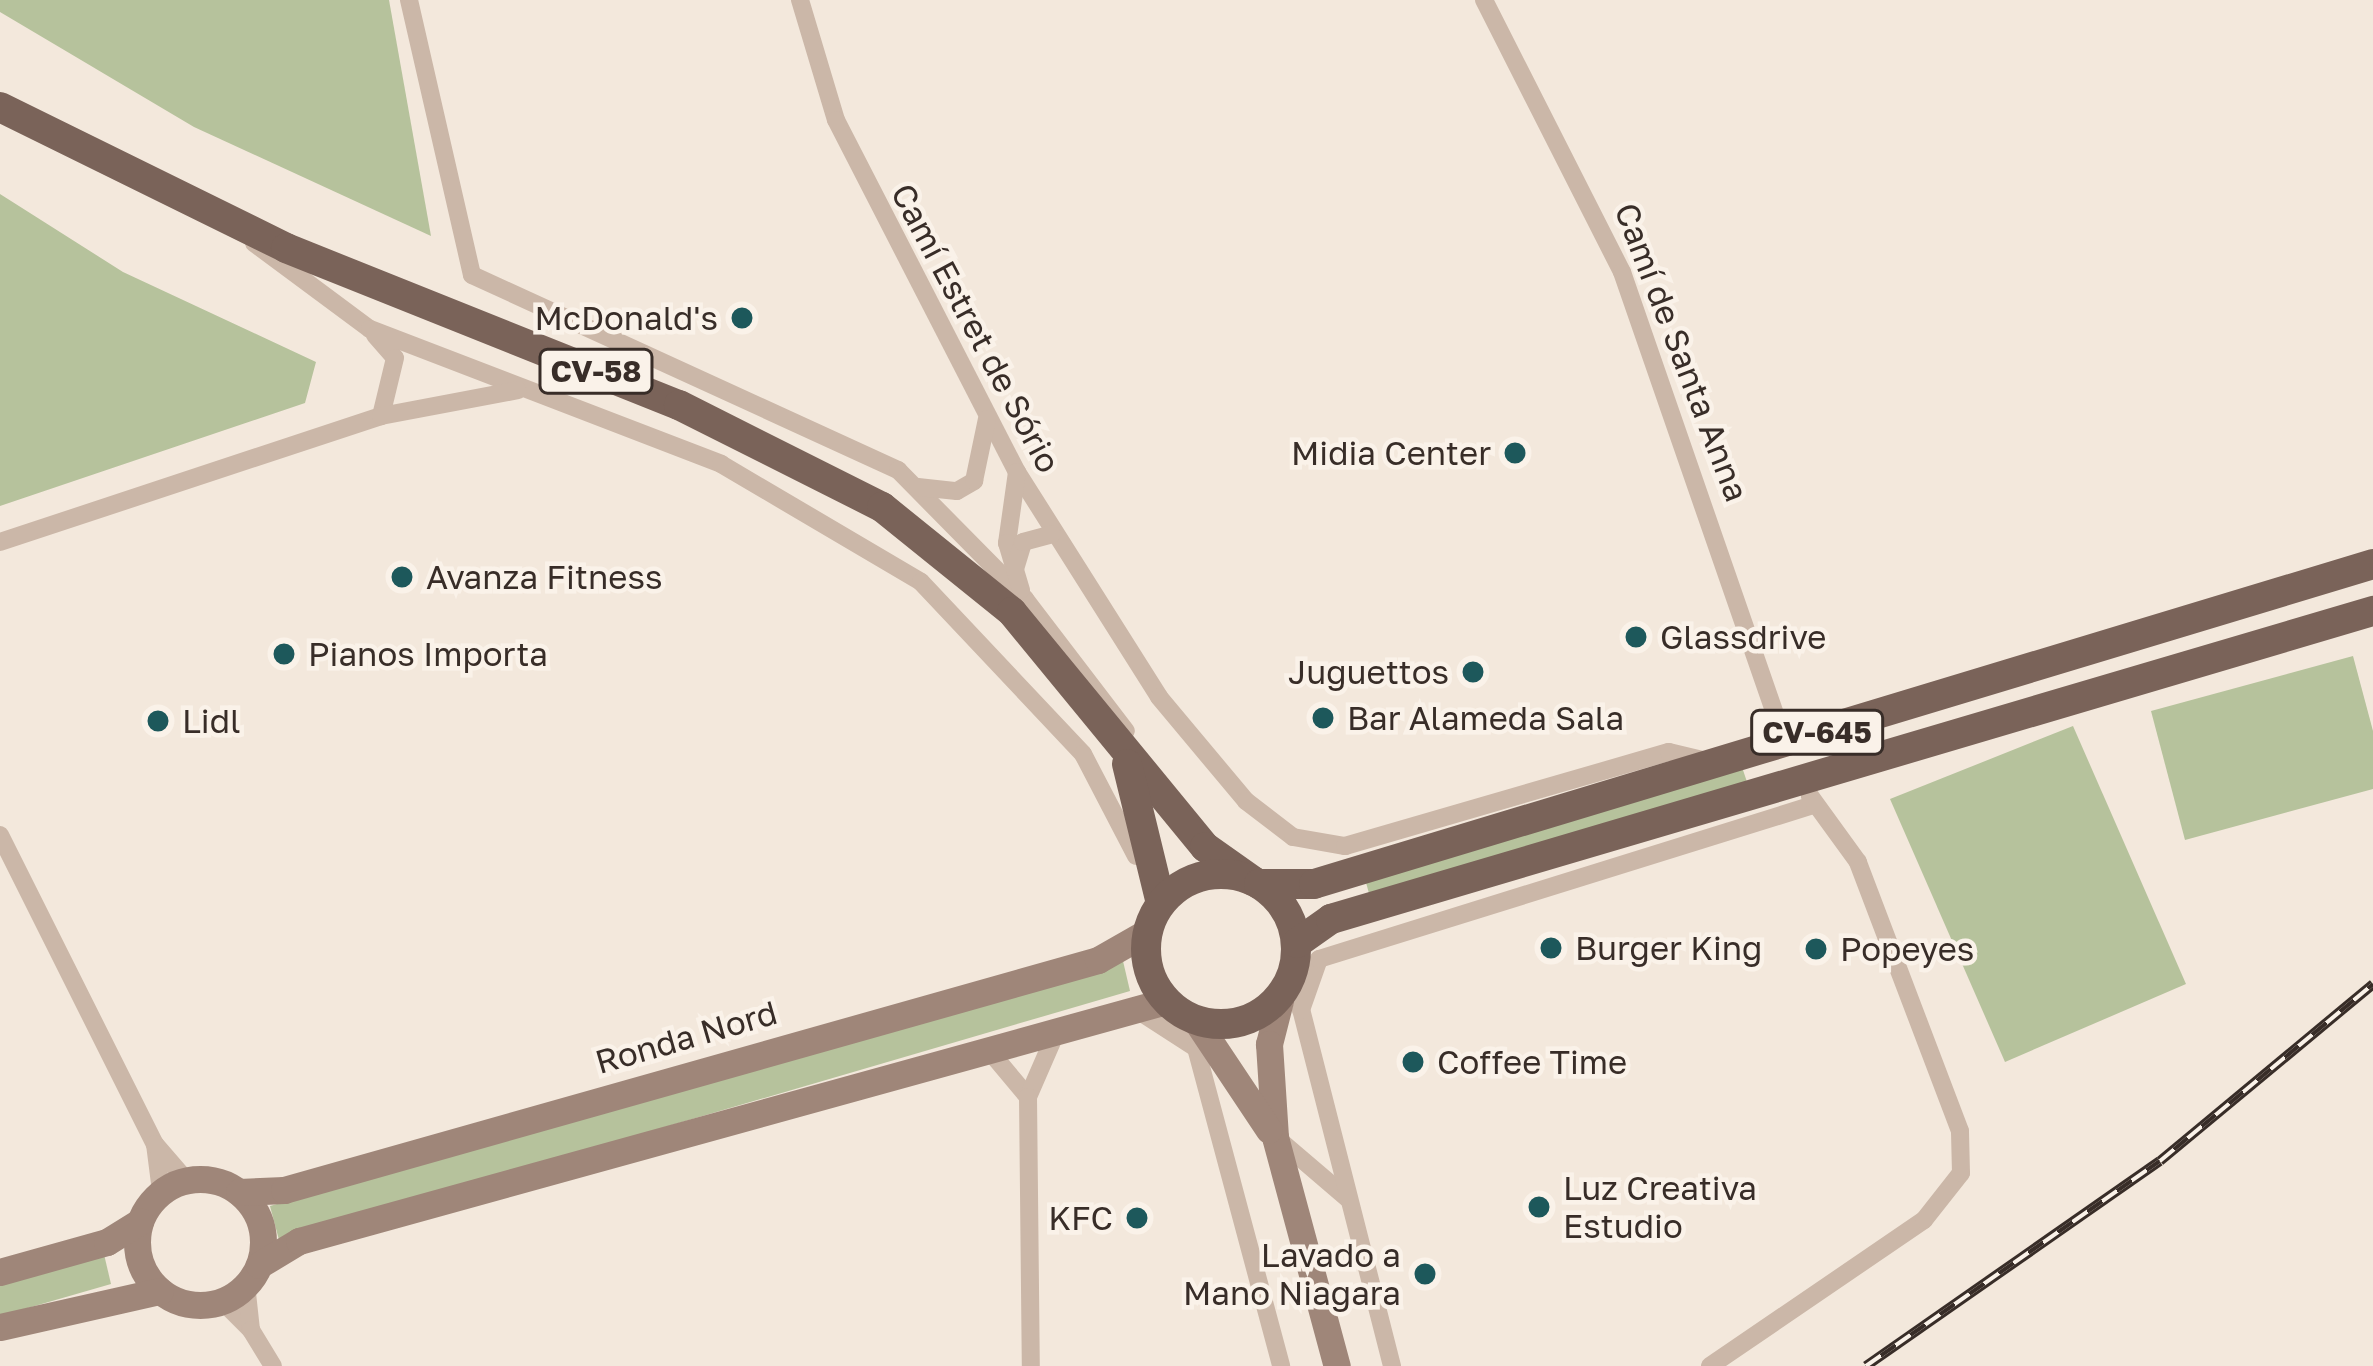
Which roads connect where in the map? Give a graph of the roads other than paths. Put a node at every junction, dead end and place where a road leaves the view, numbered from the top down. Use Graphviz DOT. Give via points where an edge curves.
graph roads {
  1 [pos="409,0"];
  2 [pos="800,0"];
  3 [pos="1484,0"];
  4 [pos="0,107"];
  5 [pos="227,220"];
  6 [pos="370,329"];
  7 [pos="523,389"];
  8 [pos="987,414"];
  9 [pos="381,416"];
  10 [pos="1017,472"];
  11 [pos="918,487"];
  12 [pos="1052,534"];
  13 [pos="0,542"];
  14 [pos="2373,565"];
  15 [pos="1015,574"];
  16 [pos="1025,599"];
  17 [pos="2373,611"];
  18 [pos="1118,741"];
  19 [pos="1785,742"];
  20 [pos="1716,764"];
  21 [pos="1147,773"];
  22 [pos="1808,792"];
  23 [pos="0,835"];
  24 [pos="1256,882"];
  25 [pos="1388,902"];
  26 [pos="1152,920"];
  27 [pos="1430,921"];
  28 [pos="1311,948"];
  29 [pos="1282,993"];
  30 [pos="1166,1000"];
  31 [pos="1130,1006"];
  32 [pos="1195,1019"];
  33 [pos="1061,1023"];
  34 [pos="983,1045"];
  35 [pos="1028,1096"];
  36 [pos="1277,1144"];
  37 [pos="174,1185"];
  38 [pos="239,1192"];
  39 [pos="1347,1198"];
  40 [pos="140,1221"];
  41 [pos="0,1272"];
  42 [pos="252,1275"];
  43 [pos="160,1291"];
  44 [pos="222,1301"];
  45 [pos="0,1328"];
  46 [pos="251,1330"];
  47 [pos="273,1366"];
  48 [pos="1031,1366"];
  49 [pos="1281,1366"];
  50 [pos="1337,1366"];
  51 [pos="1392,1366"];
  52 [pos="1711,1366"];
  1 -- 11 [label="street" via="463,250 482,285 738,388"];
  2 -- 8 [label="street, Camí Estret de Sório" via="836,120"];
  3 -- 19 [label="street, Camí de Santa Anna" via="1622,272"];
  4 -- 5 [label="main road, CV-58"];
  5 -- 6 [label="street"];
  5 -- 18 [label="main road, CV-58" via="846,485 975,576"];
  6 -- 7 [label="street"];
  6 -- 9 [label="street" via="395,358"];
  7 -- 9 [label="street"];
  7 -- 26 [label="street" via="775,491 949,604 1100,779 1133,844"];
  8 -- 10 [label="street, Camí Estret de Sório"];
  8 -- 11 [label="street" via="974,481"];
  9 -- 13 [label="street"];
  10 -- 12 [label="street, Camí Estret de Sório"];
  10 -- 15 [label="street" via="1007,532"];
  11 -- 16 [label="street"];
  12 -- 15 [label="street" via="1023,542"];
  12 -- 20 [label="street, Camí Estret de Sório" via="1138,664 1246,801 1317,847 1669,752"];
  14 -- 19 [label="main road, CV-645"];
  15 -- 16 [label="street"];
  16 -- 21 [label="street"];
  17 -- 22 [label="main road, CV-645"];
  18 -- 21 [label="main road, CV-58"];
  18 -- 26 [label="main road, CV-58" via="1151,830"];
  19 -- 20 [label="main road, CV-645"];
  20 -- 24 [label="main road, CV-645" via="1314,884"];
  21 -- 24 [label="main road, CV-58" via="1205,847"];
  22 -- 25 [label="main road, CV-645"];
  22 -- 27 [label="street"];
  22 -- 52 [label="street" via="1858,862 1960,1130 1957,1187"];
  23 -- 37 [label="street"];
  24 -- 26 [label="main road, CV-645" via="1196,878"];
  24 -- 28 [label="main road"];
  25 -- 27 [label="street"];
  25 -- 28 [label="main road, CV-645"];
  26 -- 30 [label="main road"];
  26 -- 38 [label="main road, Ronda Nord / CV-645" via="1098,960 284,1190"];
  27 -- 28 [label="street"];
  28 -- 29 [label="main road"];
  28 -- 39 [label="street" via="1301,1010"];
  29 -- 32 [label="main road" via="1243,1021"];
  29 -- 36 [label="main road" via="1269,1044"];
  30 -- 31 [label="main road"];
  30 -- 32 [label="main road"];
  31 -- 33 [label="main road"];
  31 -- 49 [label="street" via="1196,1048"];
  32 -- 36 [label="main road"];
  33 -- 34 [label="main road"];
  33 -- 35 [label="street"];
  34 -- 35 [label="street" via="1011,1063"];
  34 -- 42 [label="main road" via="299,1240"];
  35 -- 48 [label="street"];
  36 -- 39 [label="street"];
  36 -- 50 [label="main road"];
  37 -- 38 [label="main road, CV-645"];
  37 -- 40 [label="main road"];
  38 -- 42 [label="main road" via="261,1225"];
  39 -- 51 [label="street"];
  40 -- 41 [label="main road" via="107,1242"];
  40 -- 43 [label="main road" via="139,1259"];
  42 -- 44 [label="main road"];
  42 -- 46 [label="street"];
  43 -- 44 [label="main road"];
  43 -- 45 [label="main road"];
  44 -- 46 [label="street"];
  46 -- 47 [label="street"];
}
